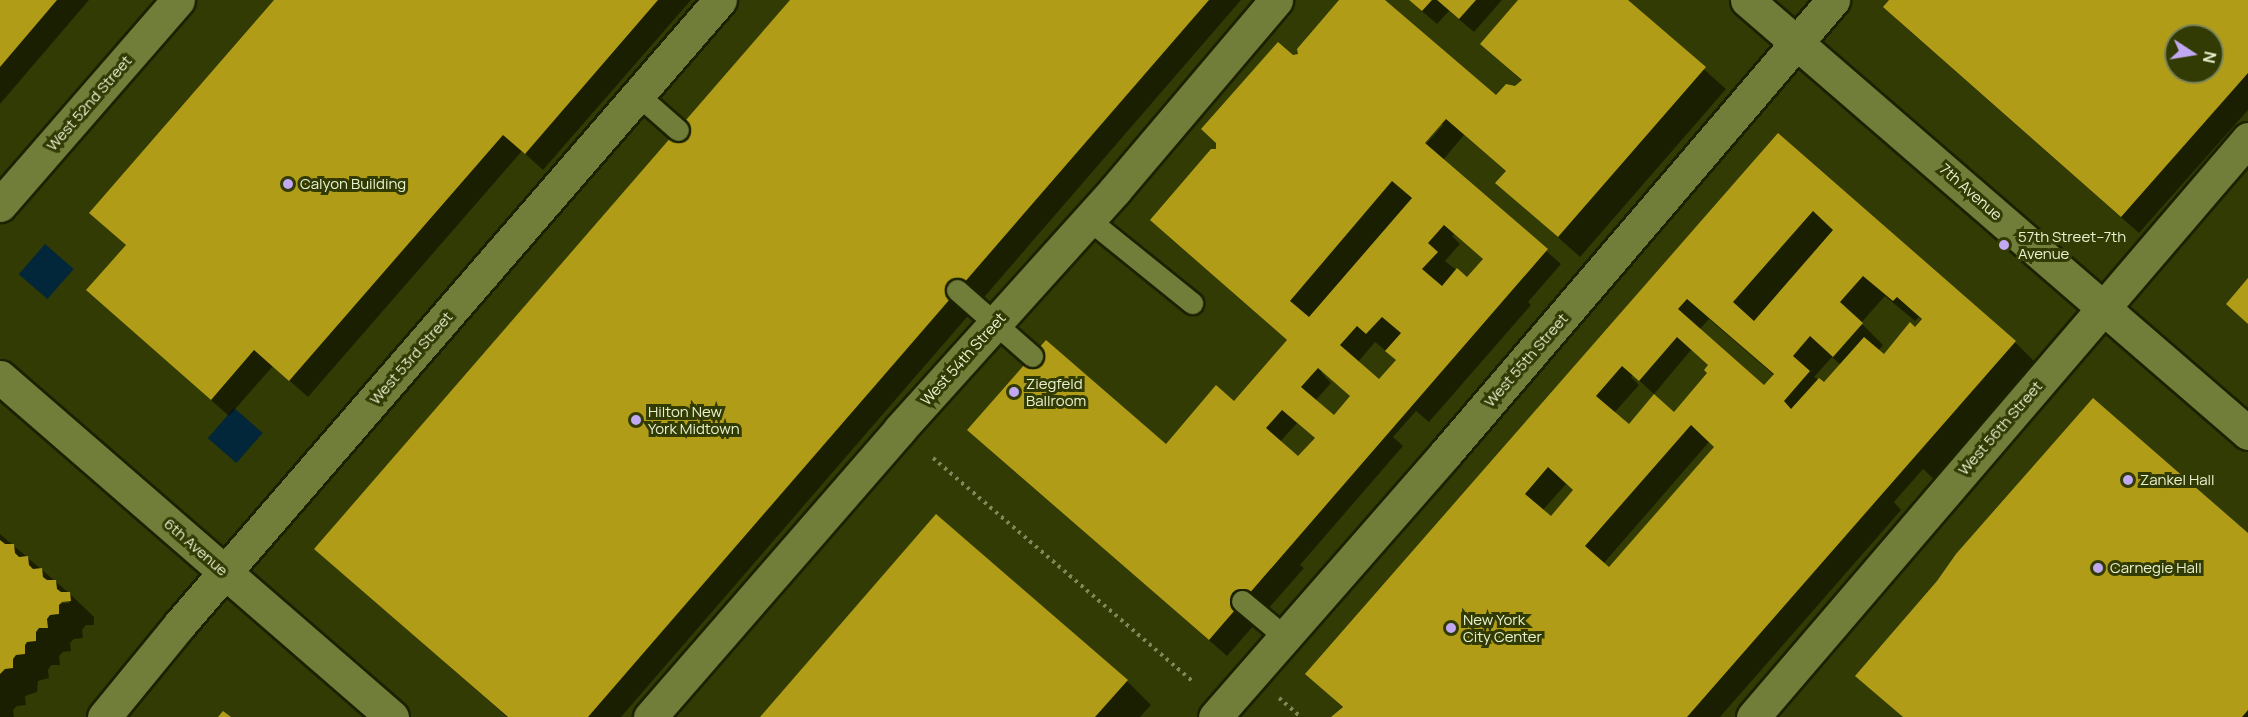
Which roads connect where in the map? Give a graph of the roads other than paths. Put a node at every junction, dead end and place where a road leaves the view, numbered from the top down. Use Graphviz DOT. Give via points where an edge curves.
graph roads {
  1 [pos="178,0"];
  2 [pos="720,0"];
  3 [pos="1276,0"];
  4 [pos="1747,0"];
  5 [pos="1833,0"];
  6 [pos="1796,41"];
  7 [pos="638,95"];
  8 [pos="678,130"];
  9 [pos="2248,139"];
  10 [pos="0,205"];
  11 [pos="1088,219"];
  12 [pos="957,290"];
  13 [pos="1192,303"];
  14 [pos="2103,308"];
  15 [pos="995,323"];
  16 [pos="1032,356"];
  17 [pos="0,377"];
  18 [pos="2248,433"];
  19 [pos="225,572"];
  20 [pos="1242,601"];
  21 [pos="1285,637"];
  22 [pos="104,717"];
  23 [pos="392,717"];
  24 [pos="650,717"];
  25 [pos="1215,717"];
  26 [pos="1753,717"];
  1 -- 10 [label="main road, West 52nd Street"];
  2 -- 7 [label="main road, West 53rd Street"];
  3 -- 11 [label="main road, West 54th Street"];
  4 -- 6 [label="main road, 7th Avenue"];
  5 -- 6 [label="main road, West 55th Street"];
  6 -- 14 [label="main road, 7th Avenue"];
  6 -- 21 [label="main road, West 55th Street" via="1758,90"];
  7 -- 8 [label="lane"];
  7 -- 19 [label="main road, West 53rd Street"];
  9 -- 14 [label="main road, West 56th Street"];
  11 -- 13 [label="lane"];
  11 -- 15 [label="main road, West 54th Street"];
  12 -- 15 [label="lane"];
  14 -- 18 [label="main road, 7th Avenue"];
  14 -- 26 [label="main road, West 56th Street"];
  15 -- 16 [label="lane"];
  15 -- 24 [label="main road, West 54th Street"];
  17 -- 19 [label="main road, 6th Avenue"];
  19 -- 22 [label="main road, West 53rd Street"];
  19 -- 23 [label="main road, 6th Avenue"];
  20 -- 21 [label="lane"];
  21 -- 25 [label="main road, West 55th Street"];
}
